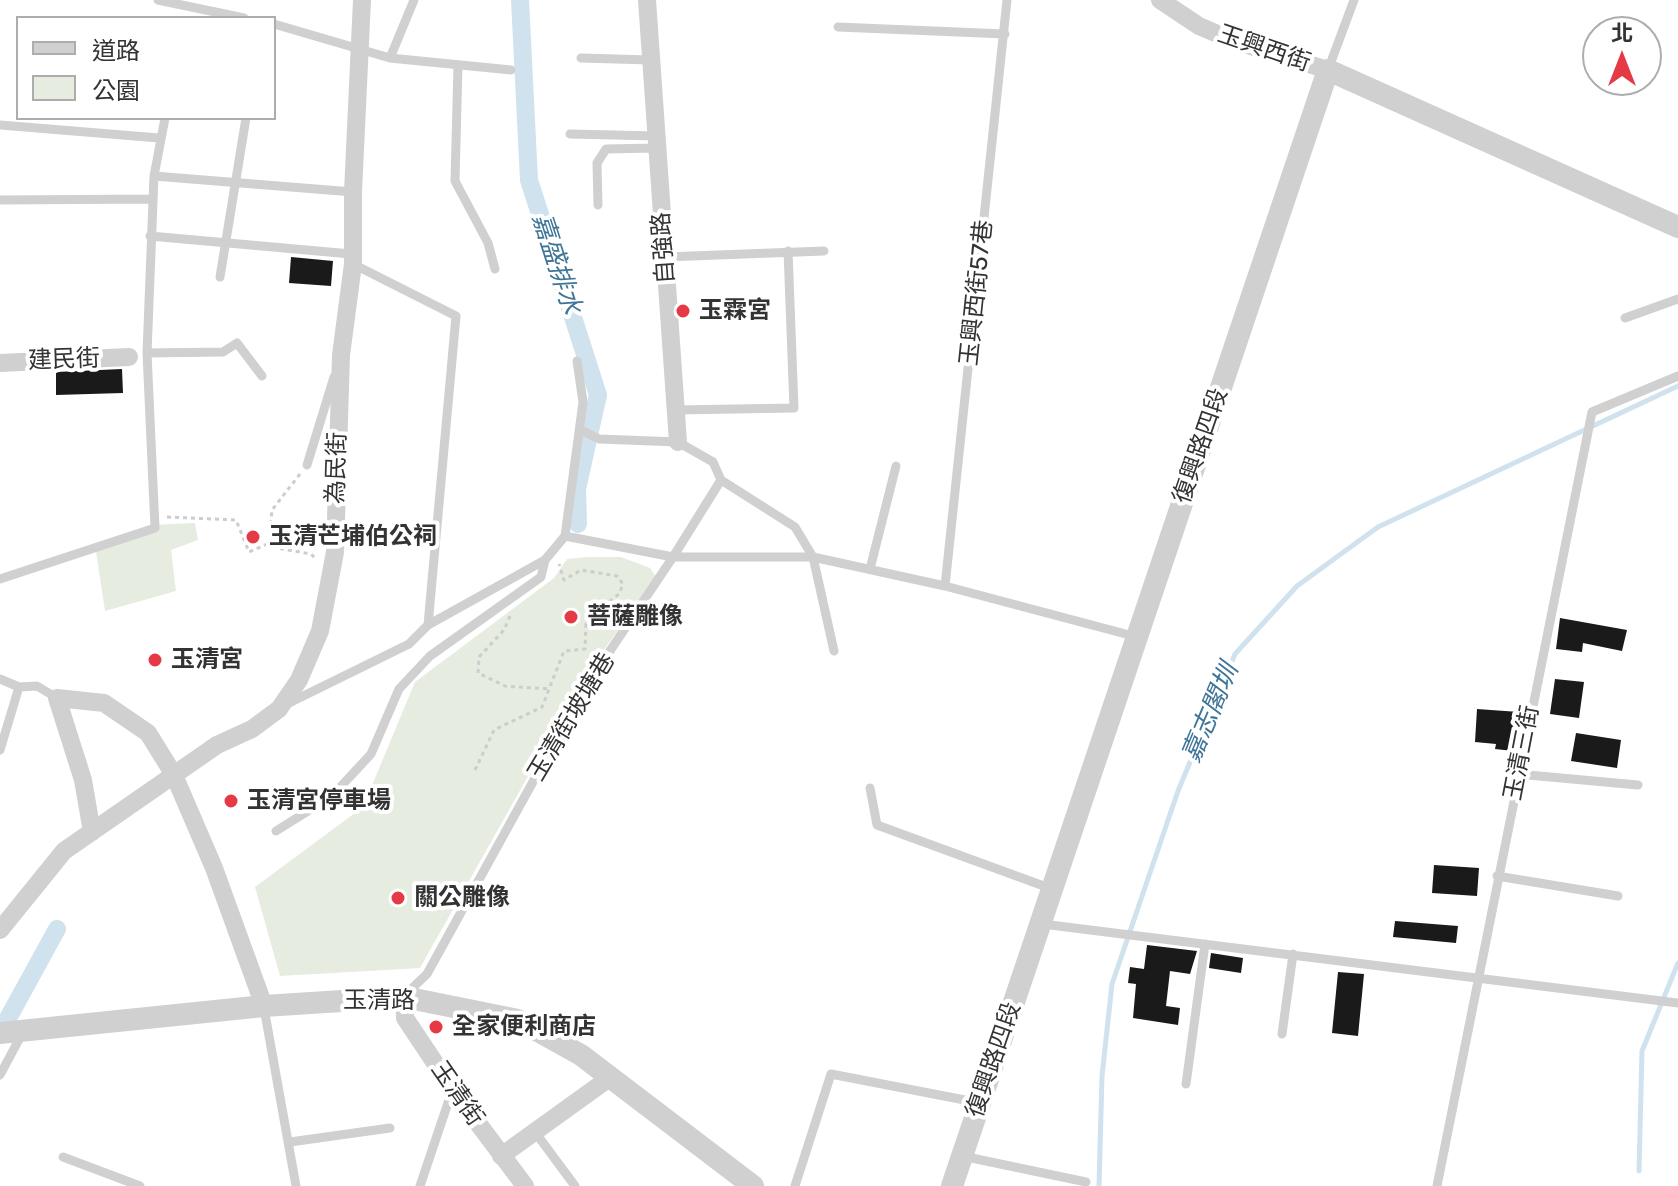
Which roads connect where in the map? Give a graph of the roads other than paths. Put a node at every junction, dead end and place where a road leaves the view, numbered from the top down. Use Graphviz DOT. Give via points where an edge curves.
graph roads {
  1 [pos="158,0"];
  2 [pos="362,0"];
  3 [pos="414,0"];
  4 [pos="647,0"];
  5 [pos="1007,0"];
  6 [pos="1160,0"];
  7 [pos="1354,0"];
  8 [pos="198,14"];
  9 [pos="221,16"];
  10 [pos="276,25"];
  11 [pos="838,27"];
  12 [pos="1005,34"];
  13 [pos="360,47"];
  14 [pos="390,58"];
  15 [pos="581,58"];
  16 [pos="651,60"];
  17 [pos="458,65"];
  18 [pos="511,70"];
  19 [pos="1328,70"];
  20 [pos="164,120"];
  21 [pos="246,120"];
  22 [pos="0,125"];
  23 [pos="570,134"];
  24 [pos="159,138"];
  25 [pos="657,142"];
  26 [pos="154,176"];
  27 [pos="232,183"];
  28 [pos="353,192"];
  29 [pos="153,199"];
  30 [pos="0,200"];
  31 [pos="598,205"];
  32 [pos="1678,227"];
  33 [pos="150,236"];
  34 [pos="225,244"];
  35 [pos="788,251"];
  36 [pos="824,251"];
  37 [pos="665,257"];
  38 [pos="352,259"];
  39 [pos="495,269"];
  40 [pos="220,277"];
  41 [pos="1678,299"];
  42 [pos="1625,318"];
  43 [pos="138,355"];
  44 [pos="341,355"];
  45 [pos="577,361"];
  46 [pos="0,363"];
  47 [pos="262,376"];
  48 [pos="1678,376"];
  49 [pos="676,410"];
  50 [pos="581,430"];
  51 [pos="678,442"];
  52 [pos="307,465"];
  53 [pos="896,466"];
  54 [pos="721,480"];
  55 [pos="565,536"];
  56 [pos="673,557"];
  57 [pos="813,557"];
  58 [pos="545,560"];
  59 [pos="870,569"];
  60 [pos="0,579"];
  61 [pos="945,586"];
  62 [pos="428,625"];
  63 [pos="1137,637"];
  64 [pos="834,651"];
  65 [pos="0,679"];
  66 [pos="19,687"];
  67 [pos="57,698"];
  68 [pos="279,709"];
  69 [pos="0,750"];
  70 [pos="1517,774"];
  71 [pos="174,775"];
  72 [pos="1638,785"];
  73 [pos="870,788"];
  74 [pos="276,831"];
  75 [pos="92,832"];
  76 [pos="1497,876"];
  77 [pos="1052,889"];
  78 [pos="1618,896"];
  79 [pos="1041,924"];
  80 [pos="0,930"];
  81 [pos="1205,944"];
  82 [pos="1293,954"];
  83 [pos="1477,975"];
  84 [pos="404,997"];
  85 [pos="1678,1003"];
  86 [pos="264,1006"];
  87 [pos="26,1028"];
  88 [pos="0,1033"];
  89 [pos="1282,1034"];
  90 [pos="0,1075"];
  91 [pos="608,1079"];
  92 [pos="1186,1084"];
  93 [pos="453,1090"];
  94 [pos="980,1103"];
  95 [pos="390,1128"];
  96 [pos="535,1132"];
  97 [pos="290,1142"];
  98 [pos="501,1156"];
  99 [pos="962,1156"];
  100 [pos="63,1157"];
  101 [pos="1086,1182"];
  102 [pos="140,1186"];
  103 [pos="296,1186"];
  104 [pos="420,1186"];
  105 [pos="525,1186"];
  106 [pos="575,1186"];
  107 [pos="753,1186"];
  108 [pos="795,1186"];
  109 [pos="952,1186"];
  110 [pos="1437,1186"];
  1 -- 8 [label="lane"];
  2 -- 13 [label="street, 為民街"];
  3 -- 14 [label="lane"];
  4 -- 16 [label="street, 自強路"];
  5 -- 12 [label="lane, 玉興西街57巷"];
  6 -- 19 [label="street, 玉興西街" via="1234,41"];
  7 -- 19 [label="lane"];
  8 -- 9 [label="lane"];
  10 -- 13 [label="lane"];
  11 -- 12 [label="lane"];
  12 -- 61 [label="lane, 玉興西街57巷"];
  13 -- 14 [label="lane"];
  13 -- 28 [label="street, 為民街"];
  14 -- 17 [label="lane"];
  15 -- 16 [label="lane"];
  16 -- 25 [label="street, 自強路"];
  17 -- 18 [label="lane"];
  17 -- 39 [label="lane" via="455,181 488,243"];
  19 -- 32 [label="street"];
  19 -- 63 [label="street, 復興路四段"];
  20 -- 24 [label="lane"];
  21 -- 27 [label="lane"];
  22 -- 24 [label="lane"];
  23 -- 25 [label="lane"];
  24 -- 26 [label="lane"];
  25 -- 31 [label="lane" via="606,149 597,163"];
  25 -- 37 [label="street, 自強路"];
  26 -- 27 [label="lane"];
  26 -- 29 [label="lane"];
  27 -- 28 [label="lane"];
  27 -- 34 [label="lane"];
  28 -- 38 [label="street, 為民街"];
  29 -- 30 [label="lane"];
  29 -- 33 [label="lane"];
  33 -- 34 [label="lane"];
  33 -- 43 [label="lane"];
  34 -- 38 [label="lane"];
  34 -- 40 [label="lane"];
  35 -- 36 [label="lane"];
  35 -- 37 [label="lane"];
  35 -- 49 [label="lane" via="794,408"];
  37 -- 49 [label="street, 自強路"];
  38 -- 44 [label="street, 為民街"];
  38 -- 62 [label="lane" via="456,316"];
  41 -- 42 [label="lane"];
  43 -- 46 [label="street, 建民街"];
  43 -- 47 [label="lane" via="223,352 237,343"];
  43 -- 60 [label="lane" via="155,528"];
  44 -- 52 [label="lane"];
  44 -- 68 [label="street, 為民街" via="335,552 320,631 299,680"];
  45 -- 50 [label="lane"];
  48 -- 70 [label="lane, 玉清三街" via="1592,412"];
  49 -- 51 [label="street, 自強路"];
  50 -- 51 [label="lane" via="599,439"];
  50 -- 55 [label="lane"];
  51 -- 54 [label="lane" via="713,462"];
  53 -- 59 [label="lane"];
  54 -- 56 [label="lane"];
  54 -- 57 [label="lane" via="795,527"];
  55 -- 56 [label="lane"];
  55 -- 58 [label="lane"];
  56 -- 57 [label="lane"];
  56 -- 84 [label="lane, 玉清街坡塘巷" via="583,691 427,974"];
  57 -- 59 [label="lane"];
  57 -- 64 [label="lane"];
  58 -- 62 [label="lane"];
  58 -- 74 [label="lane" via="541,577 430,656 399,689 371,754 332,796"];
  59 -- 61 [label="lane"];
  61 -- 63 [label="lane"];
  62 -- 68 [label="lane" via="409,644"];
  63 -- 77 [label="street, 復興路四段"];
  65 -- 66 [label="lane"];
  66 -- 67 [label="lane" via="37,686"];
  66 -- 69 [label="lane"];
  67 -- 71 [label="street" via="104,703 126,714 148,733"];
  67 -- 75 [label="street" via="83,780"];
  68 -- 71 [label="street, 為民街"];
  70 -- 72 [label="lane"];
  70 -- 76 [label="lane, 玉清三街"];
  71 -- 75 [label="street, 為民街"];
  71 -- 86 [label="street"];
  73 -- 77 [label="lane" via="877,825"];
  75 -- 80 [label="street, 為民街" via="64,851"];
  76 -- 78 [label="lane"];
  76 -- 83 [label="lane, 玉清三街"];
  77 -- 79 [label="street, 復興路四段"];
  79 -- 81 [label="lane"];
  79 -- 94 [label="street, 復興路四段"];
  81 -- 82 [label="lane"];
  81 -- 92 [label="lane"];
  82 -- 83 [label="lane"];
  82 -- 89 [label="lane"];
  83 -- 85 [label="lane"];
  83 -- 110 [label="lane, 玉清三街"];
  84 -- 86 [label="street, 玉清路"];
  84 -- 91 [label="street, 玉清路" via="518,1020 581,1055"];
  84 -- 93 [label="street, 玉清街" via="405,1018"];
  86 -- 87 [label="street, 玉清路"];
  86 -- 97 [label="lane"];
  87 -- 88 [label="street, 玉清路"];
  87 -- 90 [label="lane"];
  91 -- 96 [label="street"];
  91 -- 107 [label="street, 玉清路"];
  93 -- 98 [label="street, 玉清街"];
  93 -- 104 [label="lane"];
  94 -- 99 [label="street, 復興路四段"];
  94 -- 108 [label="lane" via="831,1074"];
  95 -- 97 [label="lane"];
  96 -- 98 [label="street"];
  96 -- 106 [label="lane"];
  97 -- 103 [label="lane"];
  98 -- 105 [label="street, 玉清街"];
  99 -- 101 [label="lane"];
  99 -- 109 [label="street, 復興路四段"];
  100 -- 102 [label="lane"];
}
